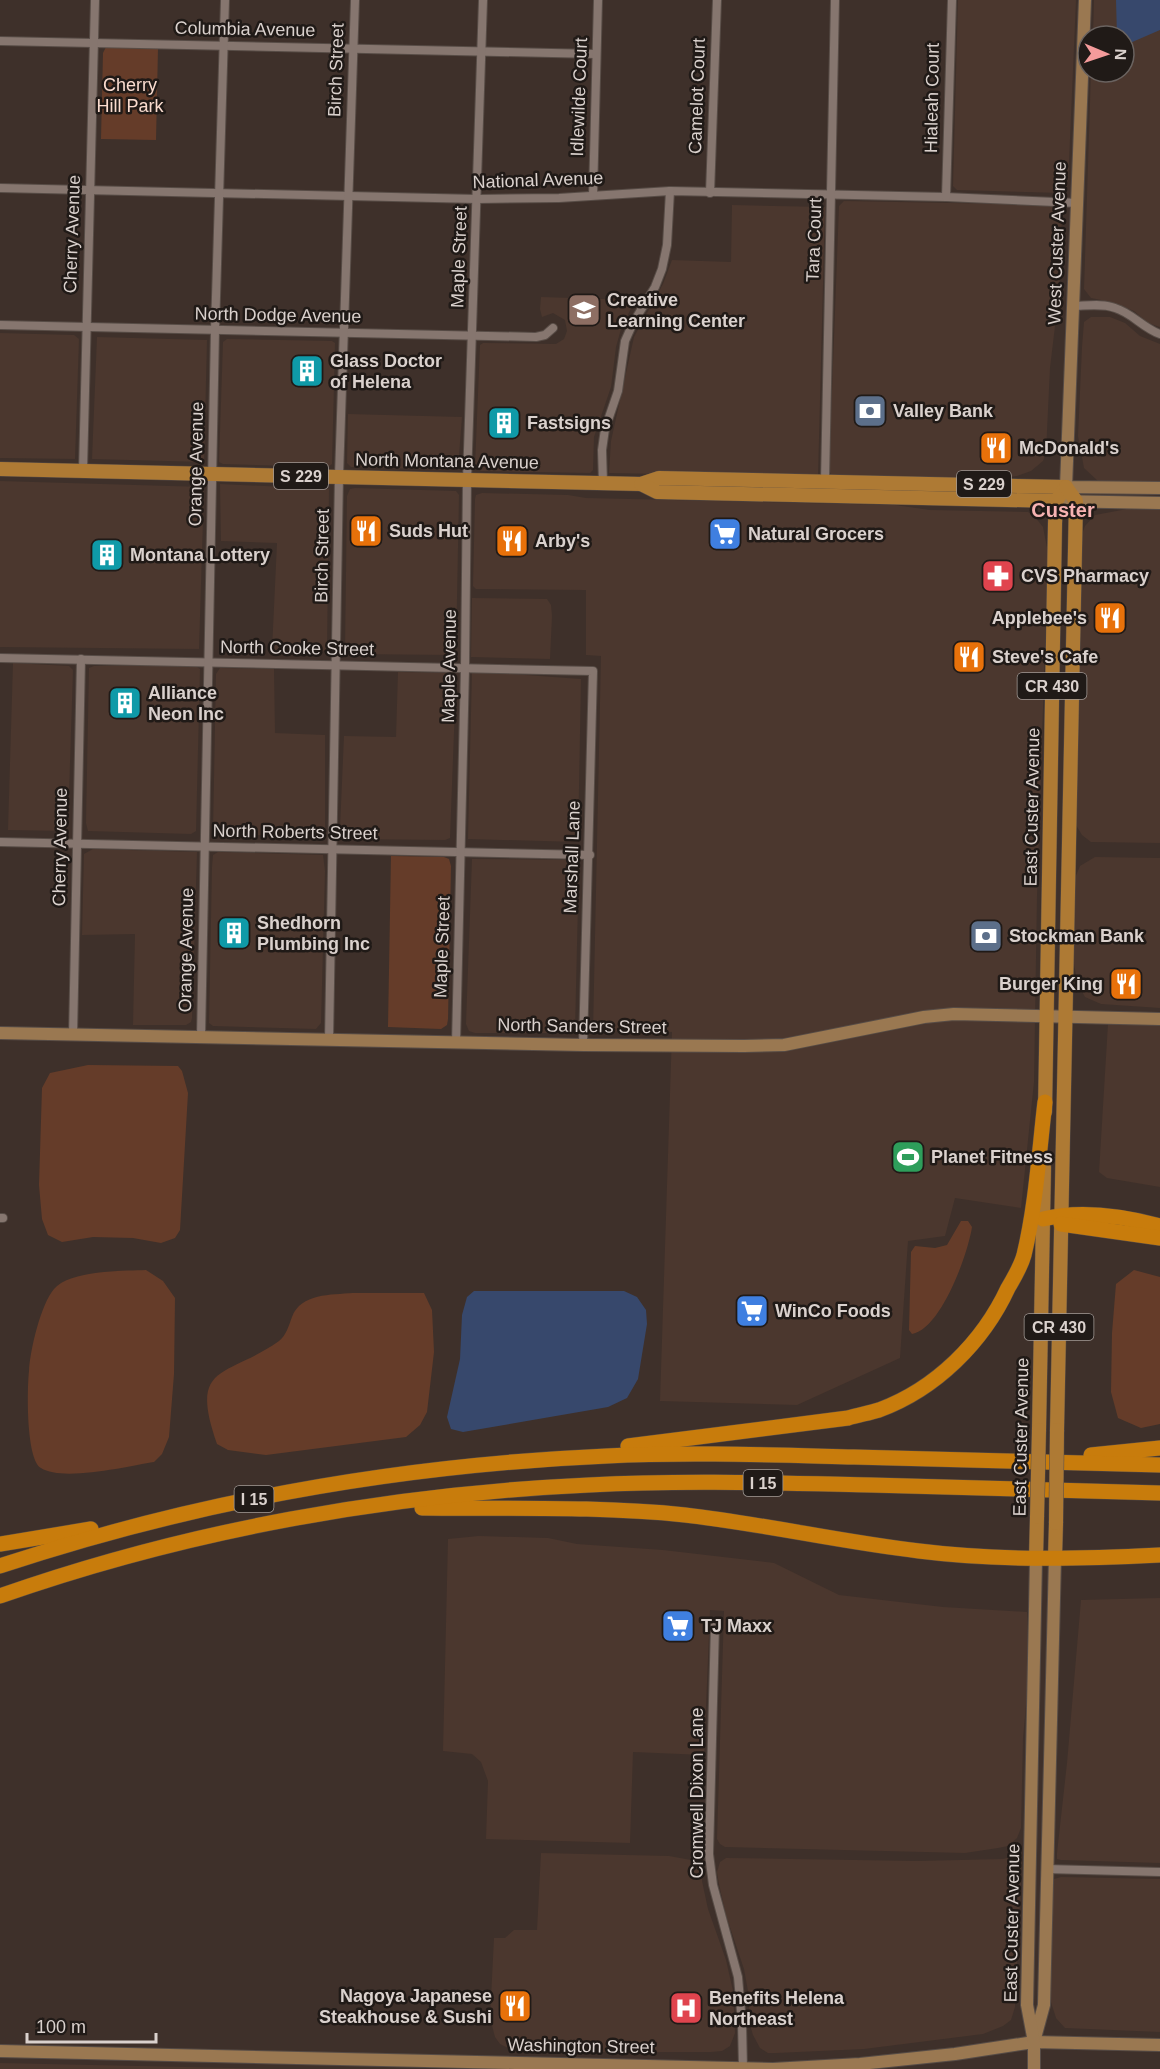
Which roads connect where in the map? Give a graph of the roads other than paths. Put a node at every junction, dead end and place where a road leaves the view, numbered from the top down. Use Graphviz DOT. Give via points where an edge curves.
graph roads {
  1 [pos="95,0"];
  2 [pos="225,0"];
  3 [pos="355,0"];
  4 [pos="483,0"];
  5 [pos="598,0"];
  6 [pos="717,0"];
  7 [pos="835,0"];
  8 [pos="952,0"];
  9 [pos="1084,0"];
  10 [pos="0,40"];
  11 [pos="94,43"];
  12 [pos="223,45"];
  13 [pos="353,49"];
  14 [pos="482,51"];
  15 [pos="597,54"];
  16 [pos="0,188"];
  17 [pos="91,190"];
  18 [pos="670,191"];
  19 [pos="219,193"];
  20 [pos="710,193"];
  21 [pos="593,195"];
  22 [pos="832,195"];
  23 [pos="349,196"];
  24 [pos="946,197"];
  25 [pos="477,199"];
  26 [pos="1077,203"];
  27 [pos="1072,306"];
  28 [pos="0,325"];
  29 [pos="86,327"];
  30 [pos="553,328"];
  31 [pos="215,330"];
  32 [pos="345,333"];
  33 [pos="1160,334"];
  34 [pos="473,335"];
  35 [pos="0,469"];
  36 [pos="83,470"];
  37 [pos="212,474"];
  38 [pos="339,476"];
  39 [pos="467,480"];
  40 [pos="825,481"];
  41 [pos="603,483"];
  42 [pos="641,484"];
  43 [pos="1066,487"];
  44 [pos="1160,488"];
  45 [pos="1056,501"];
  46 [pos="1076,501"];
  47 [pos="1160,503"];
  48 [pos="0,658"];
  49 [pos="81,659"];
  50 [pos="209,662"];
  51 [pos="337,665"];
  52 [pos="465,668"];
  53 [pos="593,671"];
  54 [pos="0,842"];
  55 [pos="77,844"];
  56 [pos="205,847"];
  57 [pos="333,849"];
  58 [pos="462,852"];
  59 [pos="590,855"];
  60 [pos="1046,1017"];
  61 [pos="1066,1017"];
  62 [pos="1160,1019"];
  63 [pos="0,1033"];
  64 [pos="73,1035"];
  65 [pos="201,1037"];
  66 [pos="329,1040"];
  67 [pos="456,1043"];
  68 [pos="583,1045"];
  69 [pos="1045,1102"];
  70 [pos="1043,1219"];
  71 [pos="1060,1219"];
  72 [pos="1160,1226"];
  73 [pos="1160,1238"];
  74 [pos="1160,1448"];
  75 [pos="515,1461"];
  76 [pos="986,1461"];
  77 [pos="1160,1465"];
  78 [pos="1160,1493"];
  79 [pos="368,1507"];
  80 [pos="174,1517"];
  81 [pos="0,1544"];
  82 [pos="1160,1555"];
  83 [pos="1055,1558"];
  84 [pos="1036,1559"];
  85 [pos="0,1566"];
  86 [pos="0,1596"];
  87 [pos="715,1625"];
  88 [pos="1046,1869"];
  89 [pos="1160,1872"];
  90 [pos="1034,2042"];
  91 [pos="1160,2045"];
  92 [pos="0,2051"];
  93 [pos="481,2066"];
  94 [pos="742,2068"];
  95 [pos="1034,2069"];
  1 -- 11 [label="street, Cherry Avenue"];
  2 -- 12 [label="street, Orange Avenue"];
  3 -- 13 [label="street, Birch Street"];
  4 -- 14 [label="street, Maple Street"];
  5 -- 15 [label="street, Idlewilde Court"];
  6 -- 20 [label="street, Camelot Court"];
  7 -- 22 [label="street, Tara Court"];
  8 -- 24 [label="street, Hialeah Court"];
  9 -- 26 [label="main road, West Custer Avenue"];
  10 -- 11 [label="street, Columbia Avenue"];
  11 -- 12 [label="street, Columbia Avenue"];
  11 -- 17 [label="street, Cherry Avenue"];
  12 -- 13 [label="street, Columbia Avenue"];
  12 -- 19 [label="street, Orange Avenue"];
  13 -- 14 [label="street, Columbia Avenue"];
  13 -- 23 [label="street, Birch Street"];
  14 -- 15 [label="street, Columbia Avenue"];
  14 -- 25 [label="street, Maple Street"];
  15 -- 21 [label="street, Idlewilde Court"];
  16 -- 17 [label="street, National Avenue"];
  17 -- 19 [label="street, National Avenue"];
  17 -- 29 [label="street, Cherry Avenue"];
  18 -- 20 [label="street, National Avenue"];
  18 -- 21 [label="street, National Avenue"];
  18 -- 41 [label="street" via="662,269 625,341 618,391 605,429"];
  19 -- 23 [label="street, National Avenue"];
  19 -- 31 [label="street, Orange Avenue"];
  20 -- 22 [label="street, National Avenue"];
  21 -- 25 [label="street, National Avenue"];
  22 -- 24 [label="street, National Avenue"];
  22 -- 40 [label="street, Tara Court"];
  23 -- 25 [label="street, National Avenue"];
  23 -- 32 [label="street, Birch Street"];
  24 -- 26 [label="street, National Avenue"];
  25 -- 34 [label="street, Maple Street"];
  26 -- 27 [label="main road, West Custer Avenue"];
  27 -- 33 [label="street" via="1113,307"];
  27 -- 43 [label="main road, West Custer Avenue"];
  28 -- 29 [label="street, North Dodge Avenue"];
  29 -- 31 [label="street, North Dodge Avenue"];
  29 -- 36 [label="street, Cherry Avenue"];
  30 -- 34 [label="street, North Dodge Avenue" via="536,337"];
  31 -- 32 [label="street, North Dodge Avenue"];
  31 -- 37 [label="street, Orange Avenue"];
  32 -- 34 [label="street, North Dodge Avenue"];
  32 -- 38 [label="street, Birch Street"];
  34 -- 39 [label="street, Maple Street"];
  35 -- 36 [label="main road, North Montana Avenue / S 229"];
  36 -- 37 [label="main road, North Montana Avenue / S 229"];
  37 -- 38 [label="main road, North Montana Avenue / S 229"];
  37 -- 50 [label="street, Orange Avenue"];
  38 -- 39 [label="main road, North Montana Avenue / S 229"];
  38 -- 51 [label="street, Birch Street"];
  39 -- 41 [label="main road, North Montana Avenue / S 229"];
  39 -- 52 [label="street, Maple Avenue"];
  40 -- 42 [label="main road, North Montana Avenue / S 229" via="658,478"];
  40 -- 43 [label="main road, North Montana Avenue / S 229"];
  41 -- 42 [label="main road, North Montana Avenue / S 229"];
  42 -- 45 [label="main road, North Montana Avenue / S 229" via="657,492"];
  43 -- 44 [label="main road, North Montana Avenue / S 229"];
  43 -- 45 [label="main road"];
  43 -- 46 [label="main road"];
  45 -- 46 [label="main road, North Montana Avenue / S 229"];
  45 -- 60 [label="main road, East Custer Avenue / CR 430"];
  46 -- 47 [label="main road, North Montana Avenue / S 229"];
  46 -- 61 [label="main road, East Custer Avenue / CR 430"];
  48 -- 49 [label="street, North Cooke Street"];
  49 -- 50 [label="street, North Cooke Street"];
  49 -- 55 [label="street, Cherry Avenue"];
  50 -- 51 [label="street, North Cooke Street"];
  50 -- 56 [label="street, Orange Avenue"];
  51 -- 52 [label="street, North Cooke Street"];
  51 -- 57 [label="street, Birch Street"];
  52 -- 53 [label="street, North Cooke Street"];
  52 -- 58 [label="street, Maple Avenue"];
  53 -- 59 [label="street, Marshall Lane"];
  54 -- 55 [label="street, North Roberts Street"];
  55 -- 56 [label="street, North Roberts Street"];
  55 -- 64 [label="street, Cherry Avenue"];
  56 -- 57 [label="street, North Roberts Street"];
  56 -- 65 [label="street, Orange Avenue"];
  57 -- 58 [label="street, North Roberts Street"];
  57 -- 66 [label="street, Birch Street"];
  58 -- 59 [label="street, North Roberts Street"];
  58 -- 67 [label="street, Maple Street"];
  59 -- 68 [label="street, Marshall Lane"];
  60 -- 61 [label="main road, North Sanders Street"];
  60 -- 68 [label="main road, North Sanders Street" via="924,1017 784,1045"];
  60 -- 69 [label="main road, East Custer Avenue / CR 430"];
  61 -- 62 [label="main road, North Sanders Street"];
  61 -- 71 [label="main road, East Custer Avenue / CR 430"];
  63 -- 64 [label="main road, North Sanders Street"];
  64 -- 65 [label="main road, North Sanders Street"];
  65 -- 66 [label="main road, North Sanders Street"];
  66 -- 67 [label="main road, North Sanders Street"];
  67 -- 68 [label="main road, North Sanders Street"];
  69 -- 70 [label="main road, East Custer Avenue / CR 430"];
  69 -- 75 [label="highway" via="1023,1257 987,1327 960,1358 931,1382 879,1409 848,1418"];
  70 -- 71 [label="highway"];
  70 -- 84 [label="main road, East Custer Avenue / CR 430, bridge"];
  71 -- 72 [label="highway" via="1075,1214"];
  71 -- 73 [label="highway"];
  71 -- 83 [label="main road, East Custer Avenue / CR 430, bridge"];
  74 -- 76 [label="highway"];
  75 -- 76 [label="highway, I 15" via="672,1454"];
  75 -- 80 [label="highway, I 15" via="328,1485"];
  76 -- 77 [label="highway, I 15"];
  78 -- 79 [label="highway, I 15" via="651,1482 493,1492"];
  79 -- 84 [label="highway" via="643,1512 729,1521 920,1552"];
  79 -- 86 [label="highway, I 15" via="172,1546"];
  80 -- 81 [label="highway"];
  80 -- 85 [label="highway, I 15"];
  82 -- 83 [label="highway"];
  83 -- 84 [label="highway"];
  83 -- 88 [label="main road, East Custer Avenue / CR 430"];
  84 -- 90 [label="main road, East Custer Avenue / CR 430" via="1027,2004"];
  87 -- 94 [label="street, Cromwell Dixon Lane" via="710,1854 712,1885 738,1977"];
  88 -- 89 [label="street"];
  88 -- 90 [label="main road, East Custer Avenue / CR 430" via="1044,2005"];
  90 -- 91 [label="main road, Washington Street"];
  90 -- 94 [label="main road, Washington Street" via="860,2064"];
  90 -- 95 [label="main road, East Custer Avenue / CR 430"];
  92 -- 93 [label="main road, Washington Street"];
  93 -- 94 [label="main road, Washington Street"];
}
